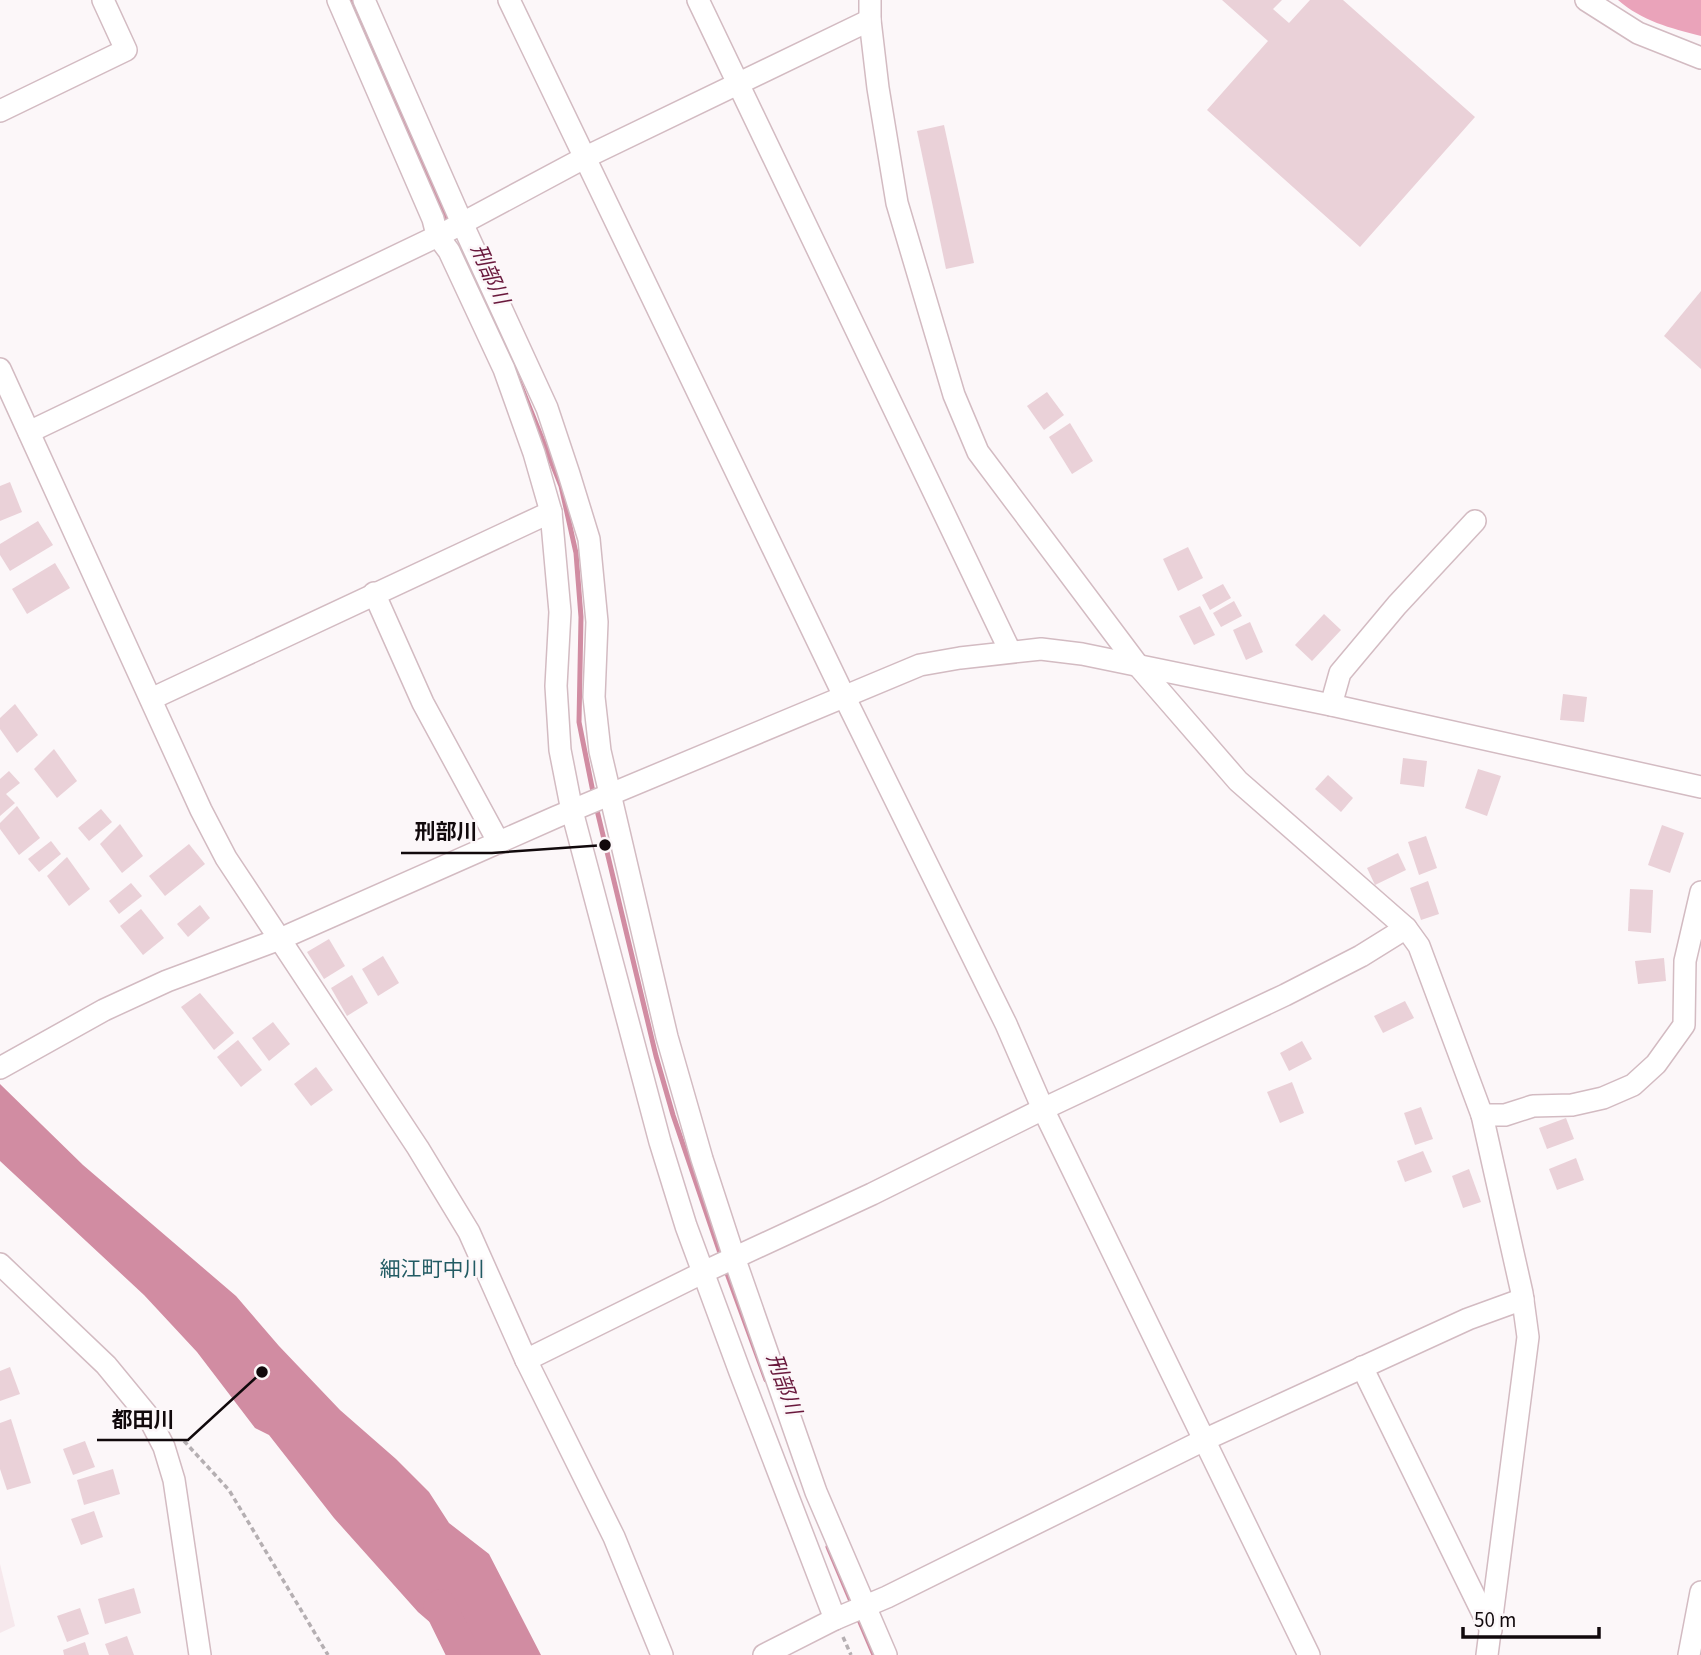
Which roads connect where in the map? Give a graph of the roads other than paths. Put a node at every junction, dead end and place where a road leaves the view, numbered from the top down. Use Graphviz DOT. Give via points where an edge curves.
graph roads {
  1 [pos="103,0"];
  2 [pos="338,0"];
  3 [pos="364,0"];
  4 [pos="509,0"];
  5 [pos="698,0"];
  6 [pos="1586,0"];
  7 [pos="870,10"];
  8 [pos="1701,58"];
  9 [pos="737,86"];
  10 [pos="0,111"];
  11 [pos="584,158"];
  12 [pos="449,230"];
  13 [pos="0,369"];
  14 [pos="29,432"];
  15 [pos="551,512"];
  16 [pos="1475,522"];
  17 [pos="374,593"];
  18 [pos="1010,651"];
  19 [pos="1140,668"];
  20 [pos="845,698"];
  21 [pos="151,699"];
  22 [pos="1331,705"];
  23 [pos="1701,787"];
  24 [pos="607,797"];
  25 [pos="574,810"];
  26 [pos="499,843"];
  27 [pos="1701,892"];
  28 [pos="1406,928"];
  29 [pos="280,939"];
  30 [pos="1692,1025"];
  31 [pos="0,1068"];
  32 [pos="1043,1109"];
  33 [pos="1482,1115"];
  34 [pos="733,1258"];
  35 [pos="0,1264"];
  36 [pos="706,1271"];
  37 [pos="1523,1299"];
  38 [pos="526,1360"];
  39 [pos="1362,1367"];
  40 [pos="1204,1440"];
  41 [pos="1701,1592"];
  42 [pos="864,1606"];
  43 [pos="835,1619"];
  44 [pos="1491,1630"];
  45 [pos="200,1655"];
  46 [pos="663,1655"];
  47 [pos="764,1655"];
  48 [pos="886,1655"];
  49 [pos="1309,1655"];
  50 [pos="1487,1655"];
  51 [pos="1689,1655"];
  1 -- 10 [label="street" via="126,50"];
  2 -- 12 [label="street" via="433,219"];
  3 -- 12 [label="street"];
  4 -- 11 [label="street"];
  5 -- 9 [label="street"];
  6 -- 8 [label="street" via="1638,33"];
  7 -- 9 [label="street"];
  7 -- 19 [label="street" via="897,203 954,395 978,452"];
  9 -- 11 [label="street"];
  9 -- 18 [label="street"];
  11 -- 12 [label="street"];
  11 -- 20 [label="street"];
  12 -- 14 [label="street"];
  12 -- 15 [label="street" via="449,251 504,369"];
  12 -- 24 [label="street" via="547,408 589,539 597,622 594,698"];
  13 -- 14 [label="street"];
  14 -- 21 [label="street"];
  15 -- 17 [label="street"];
  15 -- 25 [label="street" via="560,612 556,686 560,750"];
  16 -- 22 [label="street" via="1340,673"];
  17 -- 21 [label="street"];
  17 -- 26 [label="street" via="423,703"];
  18 -- 19 [label="street" via="1082,654"];
  18 -- 20 [label="street" via="920,665"];
  19 -- 22 [label="street"];
  19 -- 28 [label="street" via="1238,781"];
  20 -- 24 [label="street"];
  20 -- 32 [label="street" via="1006,1024"];
  21 -- 29 [label="street" via="226,858"];
  22 -- 23 [label="street"];
  24 -- 25 [label="street"];
  24 -- 34 [label="street" via="667,1037"];
  25 -- 26 [label="street"];
  25 -- 36 [label="street" via="660,1142 686,1226"];
  26 -- 29 [label="street"];
  27 -- 30 [label="street" via="1685,961"];
  28 -- 32 [label="street" via="1285,995"];
  28 -- 33 [label="street" via="1419,946"];
  29 -- 31 [label="street" via="104,1010"];
  29 -- 38 [label="street" via="469,1232"];
  30 -- 33 [label="street" via="1633,1085 1572,1105"];
  32 -- 34 [label="street"];
  32 -- 40 [label="street"];
  33 -- 37 [label="street"];
  34 -- 36 [label="street"];
  34 -- 42 [label="street" via="816,1492"];
  35 -- 45 [label="street" via="106,1365 148,1416 159,1437 174,1480"];
  36 -- 38 [label="street"];
  36 -- 43 [label="street"];
  37 -- 39 [label="street"];
  37 -- 44 [label="street" via="1528,1337"];
  38 -- 46 [label="street" via="614,1537"];
  39 -- 40 [label="street"];
  39 -- 44 [label="street"];
  40 -- 42 [label="street"];
  40 -- 49 [label="street"];
  41 -- 51 [label="street"];
  42 -- 43 [label="street"];
  42 -- 48 [label="street"];
  43 -- 47 [label="street"];
  44 -- 50 [label="street"];
}
